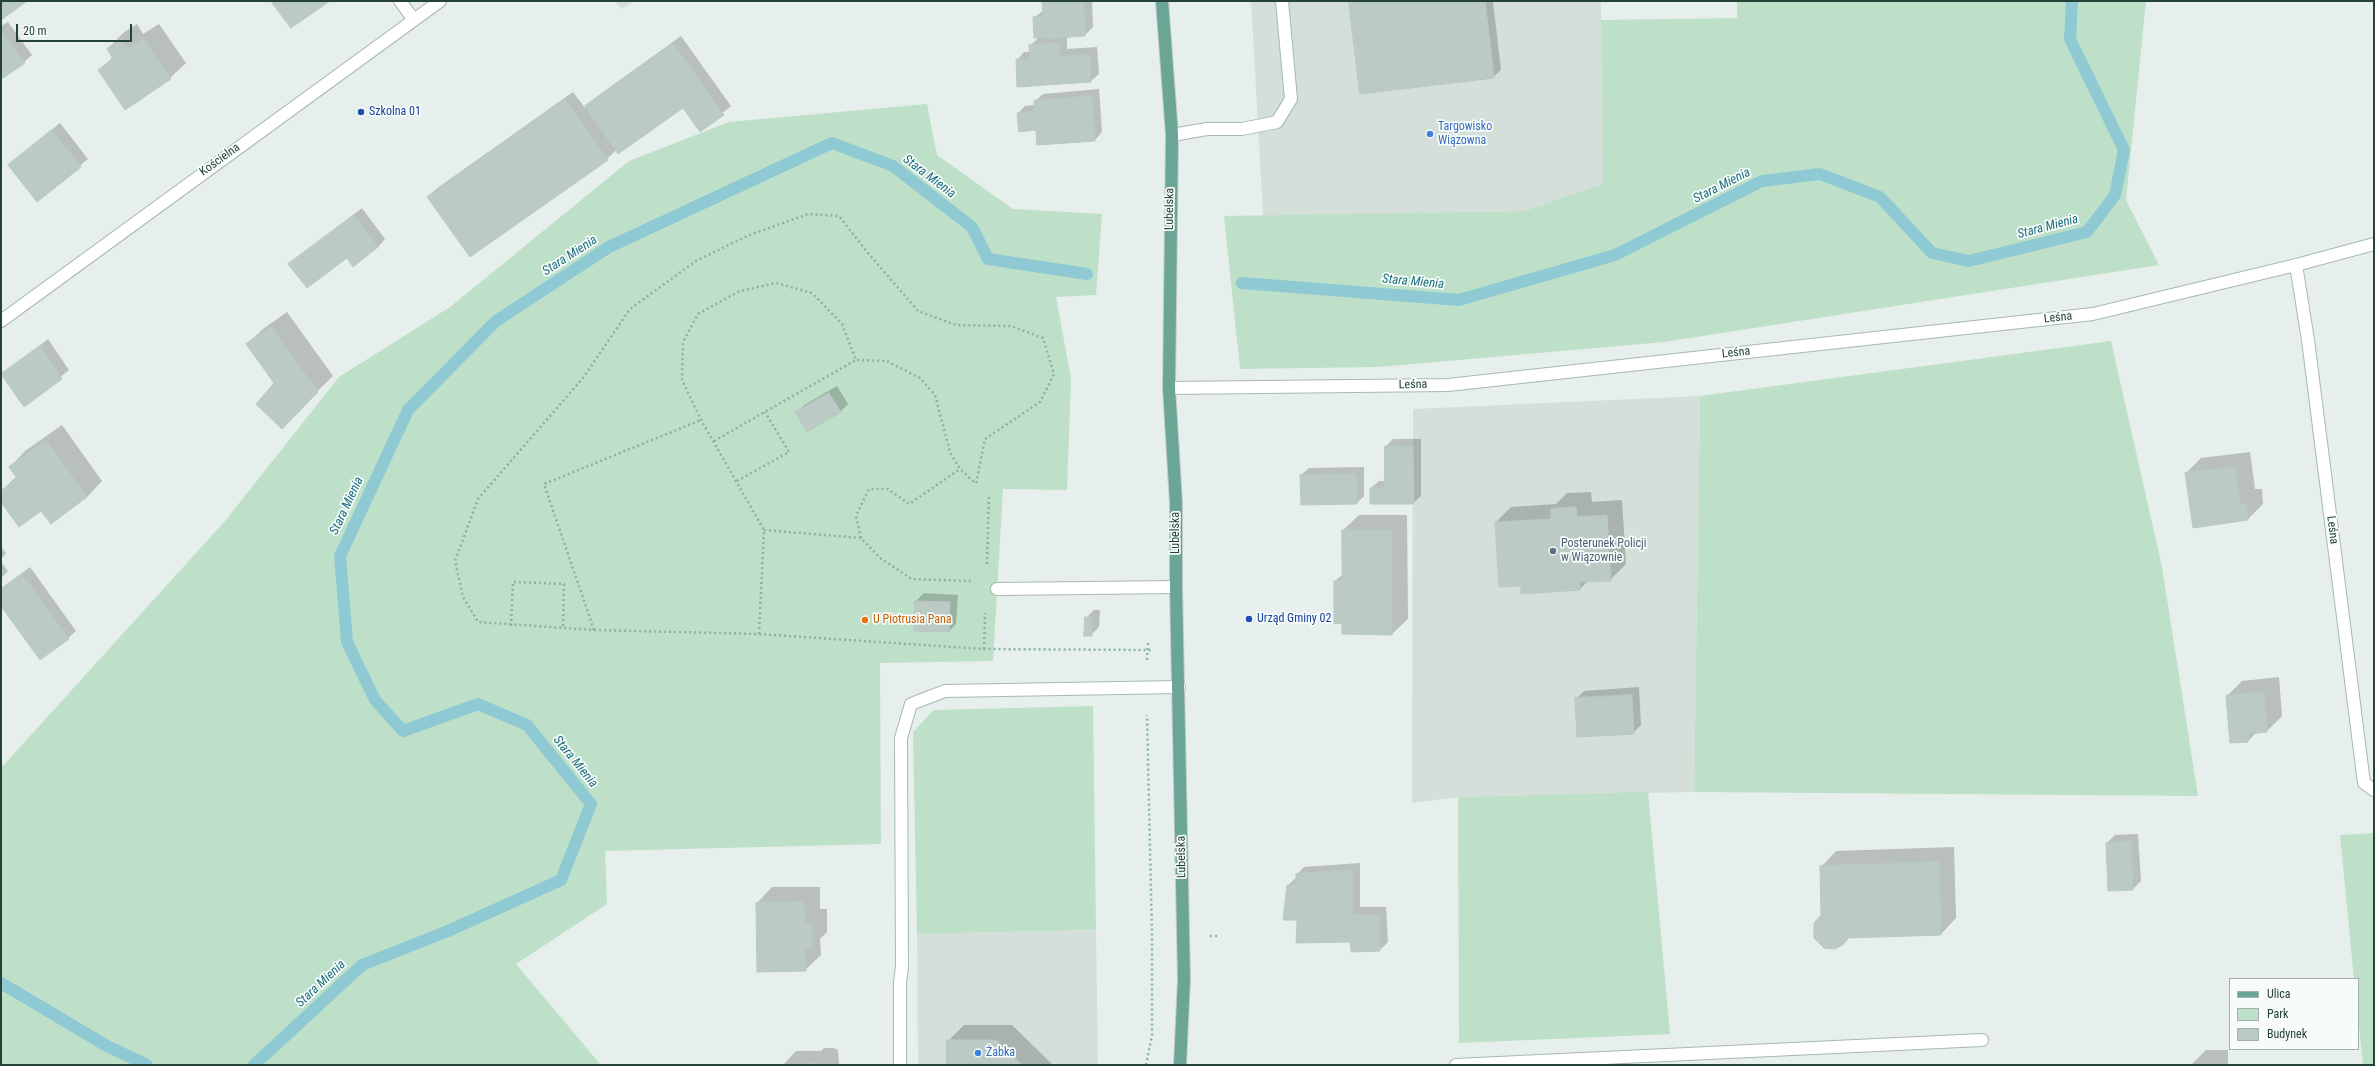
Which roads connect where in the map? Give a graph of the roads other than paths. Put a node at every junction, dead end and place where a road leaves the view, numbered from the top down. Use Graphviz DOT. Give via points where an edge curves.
graph roads {
  1 [pos="400,1"];
  2 [pos="440,1"];
  3 [pos="1162,1"];
  4 [pos="1282,1"];
  5 [pos="414,20"];
  6 [pos="1172,135"];
  7 [pos="2374,244"];
  8 [pos="2296,265"];
  9 [pos="1,321"];
  10 [pos="1169,388"];
  11 [pos="1176,587"];
  12 [pos="997,588"];
  13 [pos="1179,687"];
  14 [pos="2374,790"];
  15 [pos="1982,1040"];
  16 [pos="900,1065"];
  17 [pos="1180,1065"];
  18 [pos="1456,1065"];
  1 -- 5 [label="street"];
  2 -- 5 [label="street, Kościelna"];
  3 -- 6 [label="main road, Lubelska"];
  4 -- 6 [label="street" via="1291,99 1277,122 1242,129 1207,129"];
  5 -- 9 [label="street, Kościelna"];
  6 -- 10 [label="main road, Lubelska"];
  7 -- 8 [label="street, Leśna"];
  8 -- 10 [label="street, Leśna" via="2093,314 1455,384"];
  8 -- 14 [label="street, Leśna" via="2308,340 2364,783"];
  10 -- 11 [label="main road, Lubelska" via="1176,503"];
  11 -- 12 [label="street"];
  11 -- 13 [label="main road, Lubelska"];
  13 -- 16 [label="street" via="945,691 910,704 901,738"];
  13 -- 17 [label="main road, Lubelska" via="1184,979"];
  15 -- 18 [label="street"];
}
